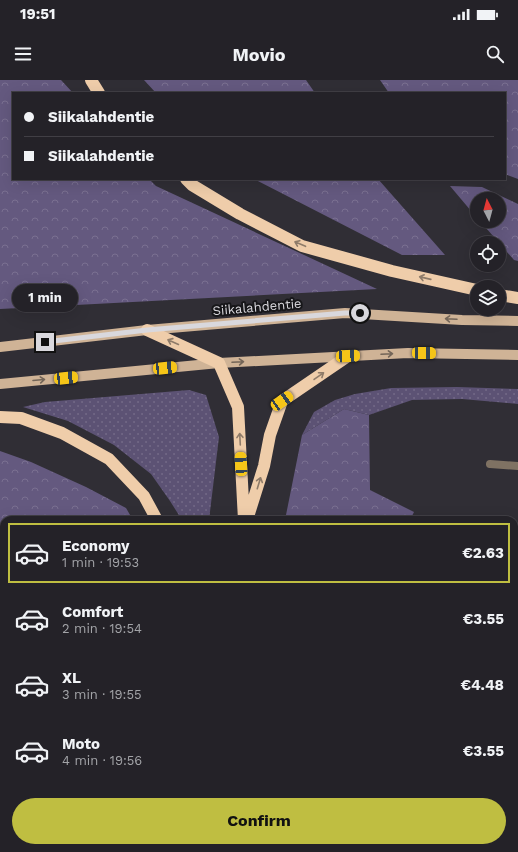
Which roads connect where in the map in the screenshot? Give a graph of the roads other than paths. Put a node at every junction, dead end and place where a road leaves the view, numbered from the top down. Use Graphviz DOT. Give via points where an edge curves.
graph roads {
  1 [pos="91,80"];
  2 [pos="98,92"];
  3 [pos="187,180"];
  4 [pos="470,288"];
  5 [pos="506,296"];
  6 [pos="518,298"];
  7 [pos="518,321"];
  8 [pos="147,330"];
  9 [pos="0,347"];
  10 [pos="518,355"];
  11 [pos="348,356"];
  12 [pos="219,363"];
  13 [pos="0,384"];
  14 [pos="0,417"];
  15 [pos="490,464"];
  16 [pos="518,466"];
  17 [pos="155,516"];
  18 [pos="244,516"];
  19 [pos="249,516"];
  1 -- 2 [label="highway"];
  4 -- 3 [label="highway, one-way" via="392,271 302,246 240,214"];
  5 -- 6 [label="highway"];
  7 -- 8 [label="main road, Siikalahdentie, one-way" via="345,313"];
  8 -- 9 [label="main road, Siikalahdentie"];
  12 -- 8 [label="highway, one-way"];
  11 -- 10 [label="main road, one-way" via="408,353"];
  12 -- 11 [label="main road, one-way"];
  19 -- 11 [label="highway, one-way" via="270,435 282,401"];
  13 -- 12 [label="main road, one-way"];
  18 -- 12 [label="highway, one-way" via="238,407"];
  14 -- 17 [label="highway" via="21,418 62,433 109,460 144,496"];
  15 -- 16 [label="lane"];
}
